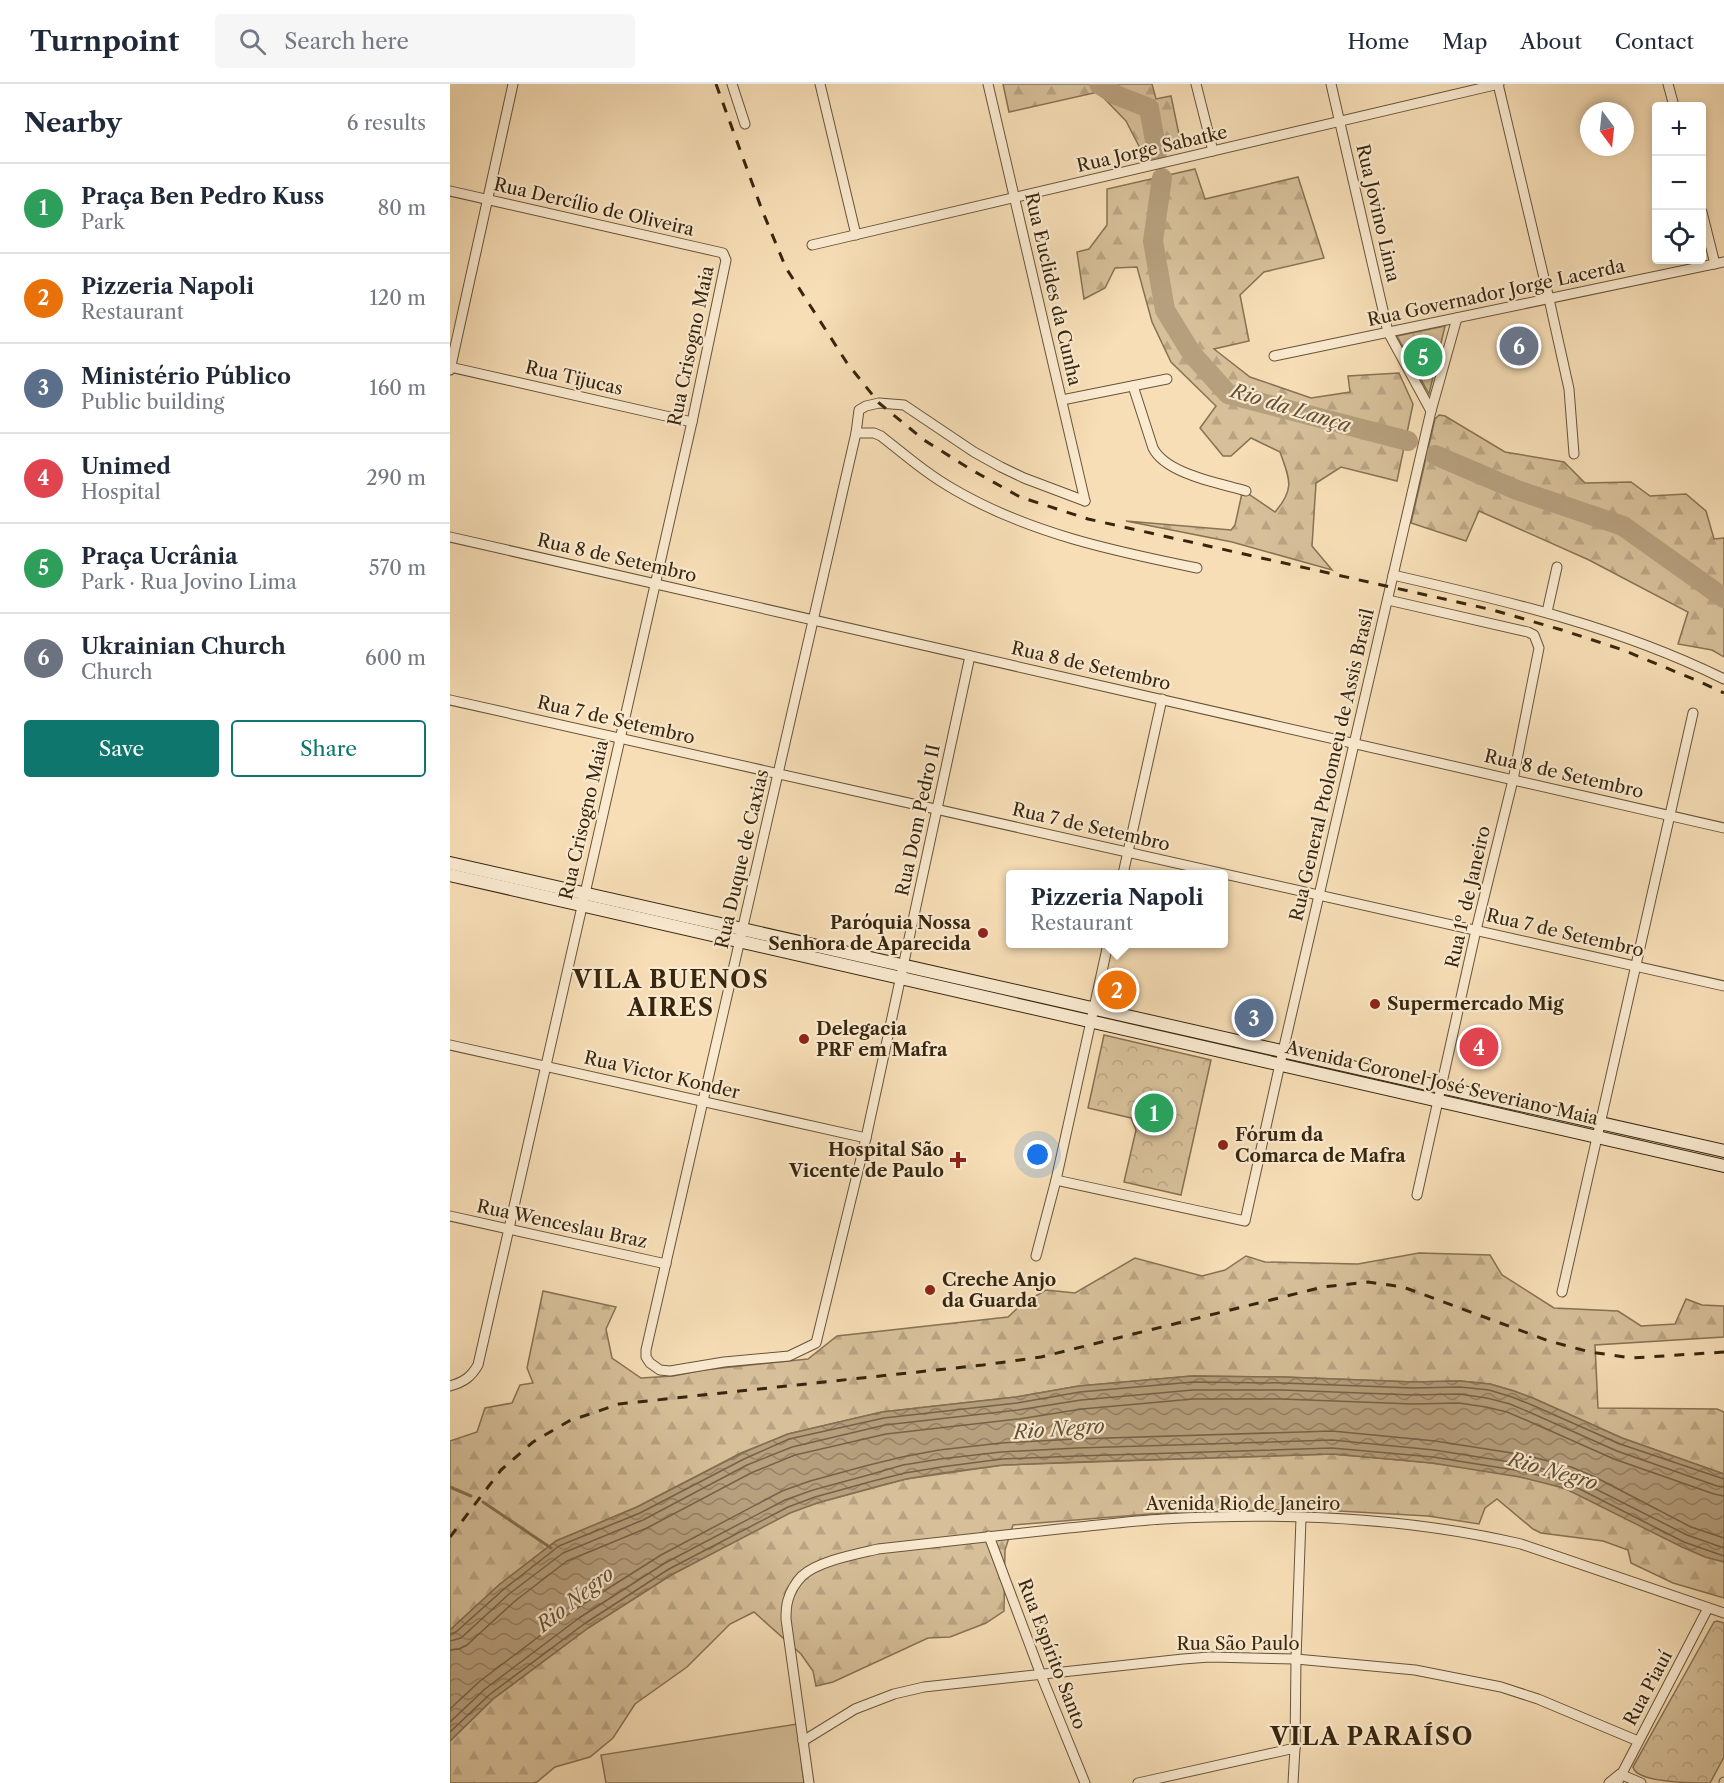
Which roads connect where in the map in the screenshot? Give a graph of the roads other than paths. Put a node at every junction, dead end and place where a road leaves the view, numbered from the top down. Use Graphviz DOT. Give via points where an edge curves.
graph roads {
  1 [pos="513,84"];
  2 [pos="732,84"];
  3 [pos="820,84"];
  4 [pos="988,84"];
  5 [pos="1196,84"];
  6 [pos="1331,84"];
  7 [pos="1499,84"];
  8 [pos="1668,84"];
  9 [pos="1673,102"];
  10 [pos="1340,121"];
  11 [pos="746,124"];
  12 [pos="1212,151"];
  13 [pos="450,191"];
  14 [pos="1015,198"];
  15 [pos="488,200"];
  16 [pos="1706,225"];
  17 [pos="855,235"];
  18 [pos="812,245"];
  19 [pos="726,260"];
  20 [pos="1720,263"];
  21 [pos="1549,298"];
  22 [pos="1457,318"];
  23 [pos="1388,332"];
  24 [pos="1274,356"];
  25 [pos="450,368"];
  26 [pos="1167,379"];
  27 [pos="1133,386"];
  28 [pos="1062,400"];
  29 [pos="904,405"];
  30 [pos="1431,411"];
  31 [pos="692,422"];
  32 [pos="856,432"];
  33 [pos="1574,454"];
  34 [pos="1245,491"];
  35 [pos="450,537"];
  36 [pos="1557,567"];
  37 [pos="1197,568"];
  38 [pos="1393,575"];
  39 [pos="654,583"];
  40 [pos="1388,600"];
  41 [pos="1547,612"];
  42 [pos="814,620"];
  43 [pos="970,656"];
  44 [pos="1724,679"];
  45 [pos="1162,699"];
  46 [pos="450,700"];
  47 [pos="1693,713"];
  48 [pos="620,738"];
  49 [pos="1354,743"];
  50 [pos="778,774"];
  51 [pos="1513,780"];
  52 [pos="937,809"];
  53 [pos="1670,815"];
  54 [pos="1724,828"];
  55 [pos="1128,852"];
  56 [pos="450,863"];
  57 [pos="1124,870"];
  58 [pos="1208,870"];
  59 [pos="450,875"];
  60 [pos="1228,875"];
  61 [pos="1319,895"];
  62 [pos="583,899"];
  63 [pos="1476,930"];
  64 [pos="741,935"];
  65 [pos="1107,948"];
  66 [pos="1636,966"];
  67 [pos="902,972"];
  68 [pos="1724,986"];
  69 [pos="1094,1009"];
  70 [pos="1091,1021"];
  71 [pos="450,1045"];
  72 [pos="1283,1051"];
  73 [pos="1280,1064"];
  74 [pos="545,1066"];
  75 [pos="1441,1087"];
  76 [pos="1438,1100"];
  77 [pos="703,1101"];
  78 [pos="1600,1123"];
  79 [pos="1597,1137"];
  80 [pos="866,1138"];
  81 [pos="1724,1151"];
  82 [pos="1724,1166"];
  83 [pos="1056,1180"];
  84 [pos="1417,1195"];
  85 [pos="450,1216"];
  86 [pos="508,1229"];
  87 [pos="1036,1256"];
  88 [pos="666,1264"];
  89 [pos="1562,1292"];
  90 [pos="650,1363"];
  91 [pos="450,1386"];
  92 [pos="1301,1518"];
  93 [pos="989,1536"];
  94 [pos="1708,1608"];
  95 [pos="1724,1613"];
  96 [pos="1296,1659"];
  97 [pos="1041,1675"];
  98 [pos="803,1741"];
  99 [pos="1638,1741"];
  100 [pos="1295,1748"];
  101 [pos="1618,1778"];
  102 [pos="809,1783"];
  103 [pos="1085,1783"];
  104 [pos="1138,1783"];
  105 [pos="1293,1783"];
  106 [pos="1609,1783"];
  107 [pos="1641,1783"];
  1 -- 15 [label="street"];
  2 -- 11 [label="street"];
  3 -- 17 [label="street"];
  4 -- 14 [label="street, Rua Euclides da Cunha"];
  5 -- 12 [label="street"];
  6 -- 10 [label="street, Rua Jovino Lima"];
  7 -- 10 [label="street, Rua Jorge Sabatke"];
  7 -- 21 [label="street"];
  8 -- 9 [label="street"];
  10 -- 12 [label="street, Rua Jorge Sabatke"];
  10 -- 23 [label="street, Rua Jovino Lima"];
  12 -- 14 [label="street, Rua Jorge Sabatke"];
  13 -- 15 [label="street, Rua Dercílio de Oliveira"];
  14 -- 17 [label="street, Rua Jorge Sabatke"];
  14 -- 28 [label="street, Rua Euclides da Cunha"];
  15 -- 19 [label="street, Rua Dercílio de Oliveira" via="723,253"];
  15 -- 25 [label="street"];
  16 -- 20 [label="street"];
  17 -- 18 [label="street, Rua Jorge Sabatke"];
  19 -- 31 [label="street, Rua Crisogno Maia"];
  20 -- 21 [label="street, Rua Governador Jorge Lacerda"];
  21 -- 22 [label="street, Rua Governador Jorge Lacerda"];
  21 -- 33 [label="street" via="1569,389"];
  22 -- 23 [label="street, Rua Governador Jorge Lacerda"];
  22 -- 30 [label="street, Rua General Ptolomeu de Assis Brasil"];
  23 -- 24 [label="street, Rua Governador Jorge Lacerda"];
  23 -- 30 [label="street, Rua Jovino Lima"];
  25 -- 31 [label="street, Rua Tijucas"];
  26 -- 27 [label="street"];
  27 -- 28 [label="street"];
  27 -- 34 [label="street" via="1159,457 1188,474"];
  28 -- 29 [label="street, Rua Euclides da Cunha" via="1085,501 1001,467"];
  29 -- 32 [label="street, Rua Duque de Caxias" via="866,406 859,410"];
  30 -- 38 [label="street, Rua General Ptolomeu de Assis Brasil"];
  31 -- 39 [label="street, Rua Crisogno Maia"];
  32 -- 37 [label="street" via="881,436 937,478 1011,518 1091,544"];
  32 -- 42 [label="street, Rua Duque de Caxias"];
  35 -- 39 [label="street, Rua 8 de Setembro"];
  36 -- 41 [label="street"];
  38 -- 40 [label="street, Rua General Ptolomeu de Assis Brasil"];
  38 -- 41 [label="street"];
  39 -- 42 [label="street, Rua 8 de Setembro"];
  39 -- 48 [label="street, Rua Crisogno Maia"];
  40 -- 49 [label="street, Rua General Ptolomeu de Assis Brasil"];
  40 -- 51 [label="street, Rua 1º de Janeiro" via="1534,635 1538,656"];
  41 -- 44 [label="street" via="1636,641"];
  42 -- 43 [label="street, Rua 8 de Setembro"];
  42 -- 50 [label="street, Rua Duque de Caxias"];
  43 -- 45 [label="street, Rua 8 de Setembro"];
  43 -- 52 [label="street, Rua Dom Pedro II"];
  45 -- 49 [label="street, Rua 8 de Setembro"];
  45 -- 55 [label="street"];
  46 -- 48 [label="street, Rua 7 de Setembro"];
  47 -- 53 [label="street"];
  48 -- 50 [label="street, Rua 7 de Setembro"];
  48 -- 62 [label="street, Rua Crisogno Maia"];
  49 -- 51 [label="street, Rua 8 de Setembro"];
  49 -- 61 [label="street, Rua General Ptolomeu de Assis Brasil"];
  50 -- 52 [label="street, Rua 7 de Setembro"];
  50 -- 64 [label="street, Rua Duque de Caxias"];
  51 -- 53 [label="street, Rua 8 de Setembro"];
  51 -- 63 [label="street, Rua 1º de Janeiro"];
  52 -- 55 [label="street, Rua 7 de Setembro"];
  52 -- 67 [label="street, Rua Dom Pedro II"];
  53 -- 54 [label="street, Rua 8 de Setembro"];
  53 -- 66 [label="street"];
  55 -- 57 [label="street"];
  55 -- 58 [label="street, Rua 7 de Setembro"];
  56 -- 62 [label="main road, Avenida Coronel José Severiano Maia"];
  59 -- 62 [label="main road, Avenida Coronel José Severiano Maia"];
  60 -- 61 [label="street, Rua 7 de Setembro"];
  61 -- 63 [label="street, Rua 7 de Setembro"];
  61 -- 72 [label="street, Rua General Ptolomeu de Assis Brasil"];
  62 -- 64 [label="main road, Avenida Coronel José Severiano Maia"];
  62 -- 74 [label="street, Rua Crisogno Maia"];
  63 -- 66 [label="street, Rua 7 de Setembro"];
  63 -- 75 [label="street, Rua 1º de Janeiro"];
  64 -- 67 [label="main road, Avenida Coronel José Severiano Maia"];
  64 -- 77 [label="street, Rua Duque de Caxias"];
  65 -- 69 [label="street"];
  66 -- 68 [label="street, Rua 7 de Setembro"];
  66 -- 78 [label="street"];
  67 -- 69 [label="main road, Avenida Coronel José Severiano Maia"];
  67 -- 70 [label="main road, Avenida Coronel José Severiano Maia"];
  67 -- 80 [label="street, Rua Dom Pedro II"];
  69 -- 70 [label="street"];
  69 -- 72 [label="main road, Avenida Coronel José Severiano Maia"];
  70 -- 73 [label="main road, Avenida Coronel José Severiano Maia"];
  70 -- 83 [label="street"];
  71 -- 74 [label="street, Rua Victor Konder"];
  72 -- 73 [label="street, Rua General Ptolomeu de Assis Brasil"];
  72 -- 75 [label="main road, Avenida Coronel José Severiano Maia"];
  73 -- 76 [label="main road, Avenida Coronel José Severiano Maia"];
  73 -- 83 [label="street, Rua General Ptolomeu de Assis Brasil" via="1245,1221"];
  74 -- 77 [label="street, Rua Victor Konder"];
  74 -- 86 [label="street, Rua Crisogno Maia"];
  75 -- 76 [label="street, Rua 1º de Janeiro"];
  75 -- 78 [label="main road, Avenida Coronel José Severiano Maia"];
  76 -- 79 [label="main road, Avenida Coronel José Severiano Maia"];
  76 -- 84 [label="street, Rua 1º de Janeiro"];
  77 -- 80 [label="street, Rua Victor Konder"];
  77 -- 88 [label="street, Rua Duque de Caxias"];
  78 -- 79 [label="street"];
  78 -- 81 [label="main road, Avenida Coronel José Severiano Maia"];
  79 -- 82 [label="main road, Avenida Coronel José Severiano Maia"];
  79 -- 89 [label="street"];
  80 -- 90 [label="street, Rua Dom Pedro II" via="816,1342 789,1356 670,1371"];
  83 -- 87 [label="street"];
  85 -- 86 [label="street, Rua Wenceslau Braz"];
  86 -- 88 [label="street, Rua Wenceslau Braz"];
  86 -- 91 [label="street, Rua Crisogno Maia" via="478,1365 463,1382"];
  88 -- 90 [label="street, Rua Duque de Caxias" via="646,1350"];
  92 -- 93 [label="street, Avenida Rio de Janeiro" via="1165,1519"];
  92 -- 94 [label="street, Avenida Rio de Janeiro" via="1406,1524 1488,1536"];
  92 -- 96 [label="street"];
  93 -- 97 [label="street, Rua Espírito Santo"];
  93 -- 98 [label="street, Avenida Rio de Janeiro" via="878,1549 823,1564 803,1575 787,1602 786,1618"];
  94 -- 95 [label="street, Avenida Rio de Janeiro"];
  94 -- 99 [label="street, Rua Piauí"];
  96 -- 97 [label="street, Rua São Paulo" via="1210,1657"];
  96 -- 99 [label="street, Rua São Paulo" via="1415,1670 1501,1687"];
  96 -- 100 [label="street"];
  97 -- 98 [label="street, Rua São Paulo" via="924,1687 894,1694 855,1708"];
  97 -- 103 [label="street, Rua Espírito Santo"];
  98 -- 102 [label="street"];
  99 -- 101 [label="street, Rua Piauí"];
  100 -- 104 [label="street"];
  100 -- 105 [label="street"];
  101 -- 106 [label="street, Rua Piauí"];
  101 -- 107 [label="street"];
}
